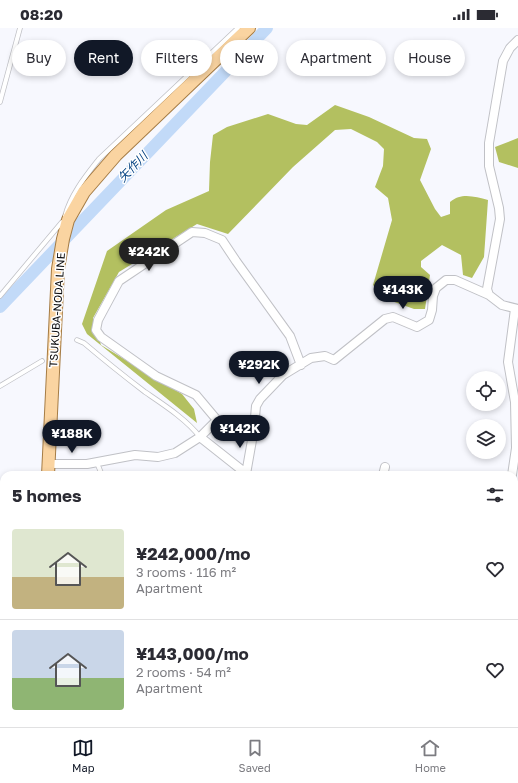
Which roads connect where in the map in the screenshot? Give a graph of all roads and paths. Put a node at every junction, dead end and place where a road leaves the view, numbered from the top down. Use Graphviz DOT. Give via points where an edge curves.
graph roads {
  1 [pos="20,28"];
  2 [pos="238,28"];
  3 [pos="249,28"];
  4 [pos="518,40"];
  5 [pos="0,102"];
  6 [pos="66,222"];
  7 [pos="489,295"];
  8 [pos="0,296"];
  9 [pos="516,309"];
  10 [pos="77,340"];
  11 [pos="42,361"];
  12 [pos="301,365"];
  13 [pos="0,386"];
  14 [pos="217,420"];
  15 [pos="254,429"];
  16 [pos="200,437"];
  17 [pos="97,463"];
  18 [pos="48,470"];
  19 [pos="100,471"];
  20 [pos="243,471"];
  21 [pos="247,471"];
  22 [pos="513,471"];
  1 -- 5 [label="lane"];
  2 -- 6 [label="lane" via="99,159 75,192"];
  3 -- 6 [label="main road, TSUKUBA-NODA LINE" via="116,155 84,192"];
  4 -- 7 [label="street" via="502,61 489,143 489,166 500,219 487,289"];
  6 -- 8 [label="lane"];
  6 -- 18 [label="main road, TSUKUBA-NODA LINE" via="58,269"];
  7 -- 9 [label="street" via="502,305"];
  7 -- 12 [label="street" via="455,280 446,280 436,288 429,320 417,326 393,317 385,319 334,360 325,356 311,358"];
  9 -- 22 [label="street" via="508,362 515,402 516,448"];
  10 -- 16 [label="lane" via="170,410"];
  11 -- 13 [label="lane"];
  12 -- 14 [label="street" via="290,336 222,240 205,233 192,232 119,281 98,320 96,330 156,376 196,394"];
  12 -- 15 [label="street" via="283,375 260,399 256,406"];
  14 -- 15 [label="street" via="232,426"];
  14 -- 16 [label="street"];
  15 -- 21 [label="street"];
  16 -- 17 [label="street" via="175,453 158,457 135,455"];
  16 -- 20 [label="street"];
  17 -- 18 [label="street"];
  17 -- 19 [label="lane"];
}
